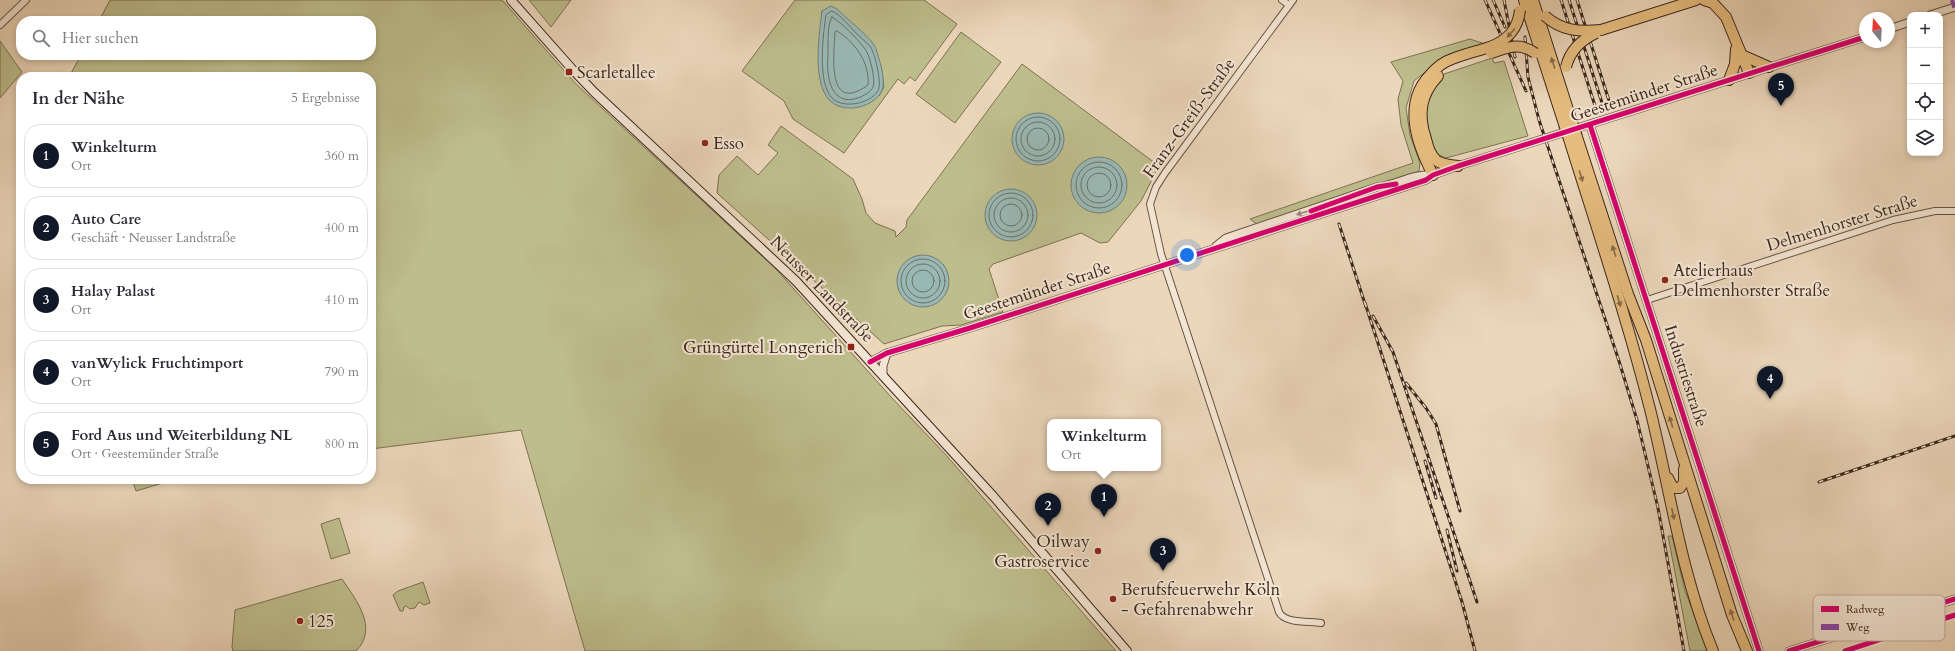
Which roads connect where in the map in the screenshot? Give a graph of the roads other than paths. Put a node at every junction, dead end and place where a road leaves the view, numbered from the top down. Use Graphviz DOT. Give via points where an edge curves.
graph roads {
  1 [pos="26,0"];
  2 [pos="511,0"];
  3 [pos="1282,0"];
  4 [pos="1524,0"];
  5 [pos="1533,0"];
  6 [pos="1536,0"];
  7 [pos="1696,0"];
  8 [pos="1704,0"];
  9 [pos="1291,2"];
  10 [pos="1520,5"];
  11 [pos="1955,7"];
  12 [pos="1939,12"];
  13 [pos="1907,23"];
  14 [pos="0,25"];
  15 [pos="1895,27"];
  16 [pos="1601,30"];
  17 [pos="1859,39"];
  18 [pos="1736,45"];
  19 [pos="1491,50"];
  20 [pos="1744,56"];
  21 [pos="1769,67"];
  22 [pos="1746,74"];
  23 [pos="1729,80"];
  24 [pos="1560,99"];
  25 [pos="1590,125"];
  26 [pos="1573,138"];
  27 [pos="1430,153"];
  28 [pos="1458,166"];
  29 [pos="1433,175"];
  30 [pos="1955,211"];
  31 [pos="1164,264"];
  32 [pos="1647,300"];
  33 [pos="862,353"];
  34 [pos="887,353"];
  35 [pos="870,362"];
  36 [pos="883,376"];
  37 [pos="1683,459"];
  38 [pos="1663,462"];
  39 [pos="1955,599"];
  40 [pos="1945,602"];
  41 [pos="1321,623"];
  42 [pos="1821,641"];
  43 [pos="1127,651"];
  44 [pos="1713,651"];
  45 [pos="1747,651"];
  46 [pos="1759,651"];
  47 [pos="1789,651"];
  1 -- 14 [label="street"];
  2 -- 33 [label="main road, Neusser Landstraße" via="589,86 763,248"];
  3 -- 9 [label="street"];
  4 -- 24 [label="highway, Industriestraße"];
  24 -- 5 [label="highway, Industriestraße, one-way"];
  6 -- 16 [label="highway, bridge" via="1545,16 1561,27 1574,31"];
  7 -- 16 [label="highway"];
  8 -- 18 [label="highway" via="1713,3 1722,11"];
  9 -- 31 [label="street, Franz-Greiß-Straße" via="1156,187 1150,204 1151,216"];
  10 -- 19 [label="highway, one-way, bridge" via="1518,22 1513,31"];
  11 -- 12 [label="street"];
  13 -- 15 [label="street"];
  16 -- 24 [label="highway, bridge" via="1578,45 1570,55"];
  17 -- 21 [label="street, Geestemünder Straße"];
  18 -- 20 [label="highway"];
  18 -- 22 [label="highway"];
  18 -- 23 [label="highway" via="1735,64"];
  19 -- 24 [label="highway, bridge" via="1519,46 1535,53"];
  19 -- 27 [label="highway" via="1453,66 1430,84 1422,99 1420,113"];
  19 -- 29 [label="highway" via="1451,59 1436,68 1424,81 1415,98 1415,127 1424,158"];
  20 -- 21 [label="highway"];
  20 -- 22 [label="highway"];
  21 -- 22 [label="street, Geestemünder Straße"];
  22 -- 23 [label="street, Geestemünder Straße"];
  23 -- 25 [label="street, Geestemünder Straße"];
  24 -- 26 [label="highway, Industriestraße, bridge"];
  25 -- 28 [label="street, Geestemünder Straße"];
  25 -- 32 [label="street, Industriestraße"];
  37 -- 26 [label="highway, Industriestraße, one-way" via="1646,340"];
  26 -- 38 [label="highway, Industriestraße, one-way" via="1631,336"];
  27 -- 28 [label="highway" via="1438,161"];
  27 -- 29 [label="highway"];
  28 -- 29 [label="street, Geestemünder Straße"];
  29 -- 31 [label="street, Geestemünder Straße" via="1426,180"];
  30 -- 32 [label="street, Delmenhorster Straße" via="1935,211 1893,220"];
  31 -- 34 [label="street, Geestemünder Straße"];
  31 -- 41 [label="street" via="1279,612 1284,619"];
  32 -- 46 [label="street, Industriestraße"];
  33 -- 34 [label="street"];
  33 -- 35 [label="main road, Neusser Landstraße"];
  34 -- 35 [label="street, Geestemünder Straße"];
  34 -- 36 [label="street"];
  35 -- 36 [label="main road, Neusser Landstraße"];
  36 -- 43 [label="main road, Neusser Landstraße" via="994,497"];
  37 -- 38 [label="highway" via="1684,482 1676,489 1670,484"];
  45 -- 37 [label="highway, Industriestraße, one-way" via="1732,615"];
  38 -- 44 [label="highway, Industriestraße, one-way" via="1687,574"];
  39 -- 40 [label="street"];
  42 -- 47 [label="street"];
}
